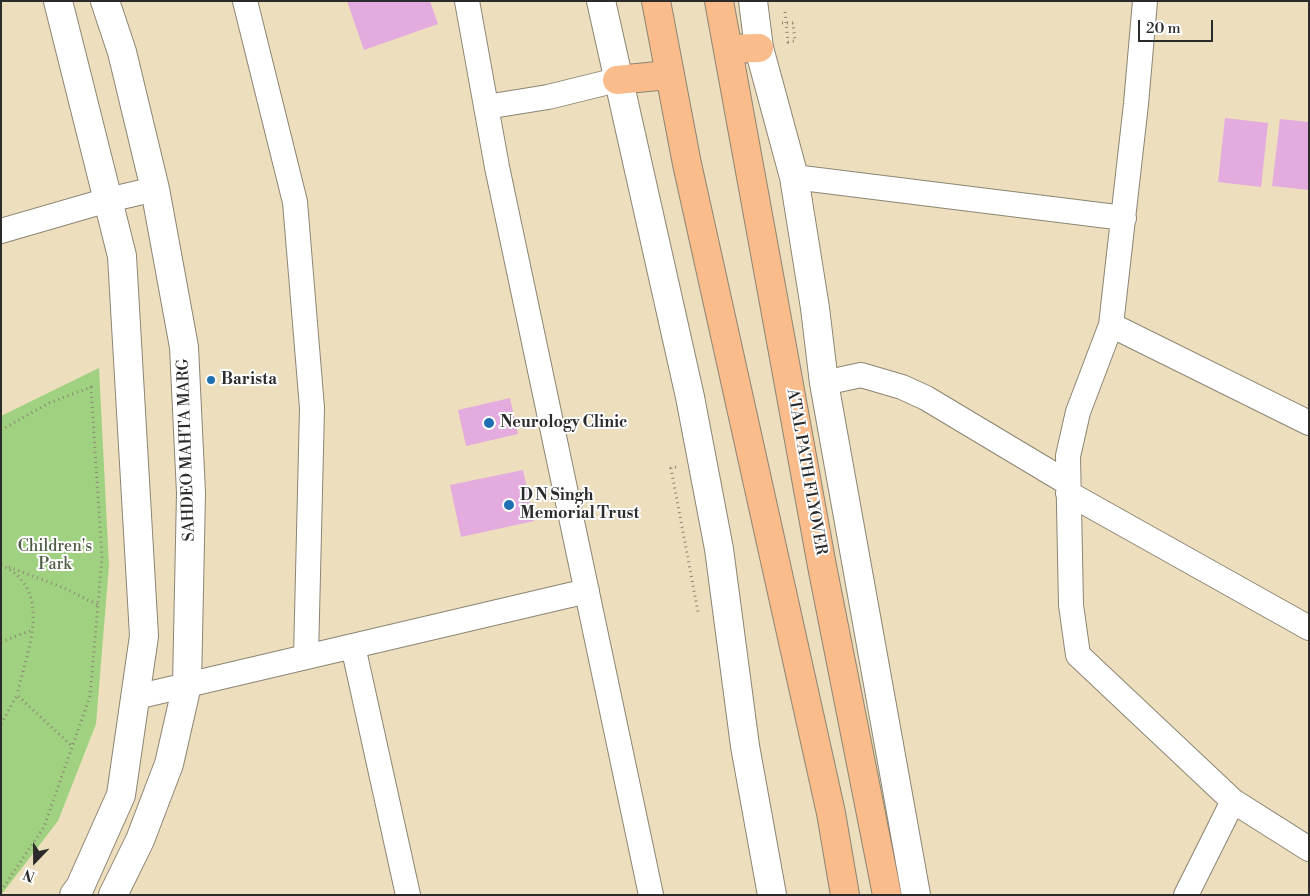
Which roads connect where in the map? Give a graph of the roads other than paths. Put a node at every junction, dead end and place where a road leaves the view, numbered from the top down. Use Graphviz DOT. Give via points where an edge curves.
graph roads {
  1 [pos="58,1"];
  2 [pos="105,1"];
  3 [pos="245,1"];
  4 [pos="467,1"];
  5 [pos="601,1"];
  6 [pos="656,1"];
  7 [pos="719,1"];
  8 [pos="753,1"];
  9 [pos="1145,1"];
  10 [pos="759,48"];
  11 [pos="728,50"];
  12 [pos="668,75"];
  13 [pos="617,80"];
  14 [pos="486,107"];
  15 [pos="794,177"];
  16 [pos="154,189"];
  17 [pos="108,200"];
  18 [pos="1124,218"];
  19 [pos="1,231"];
  20 [pos="1111,325"];
  21 [pos="824,383"];
  22 [pos="1309,423"];
  23 [pos="1068,488"];
  24 [pos="586,590"];
  25 [pos="1309,628"];
  26 [pos="353,646"];
  27 [pos="306,656"];
  28 [pos="187,685"];
  29 [pos="136,697"];
  30 [pos="1233,801"];
  31 [pos="1309,849"];
  32 [pos="74,895"];
  33 [pos="113,895"];
  34 [pos="408,895"];
  35 [pos="651,895"];
  36 [pos="772,895"];
  37 [pos="845,895"];
  38 [pos="887,895"];
  39 [pos="916,895"];
  40 [pos="1186,895"];
  1 -- 17 [label="street"];
  2 -- 16 [label="street, SAHDEO MAHTA MARG" via="122,52"];
  3 -- 27 [label="street" via="295,202 312,408"];
  4 -- 14 [label="street"];
  5 -- 13 [label="street"];
  6 -- 12 [label="main road"];
  7 -- 11 [label="main road, ATAL PATH FLYOVER"];
  8 -- 10 [label="street"];
  9 -- 18 [label="street"];
  10 -- 11 [label="main road"];
  10 -- 15 [label="street"];
  11 -- 38 [label="main road, ATAL PATH FLYOVER" via="822,566"];
  12 -- 13 [label="main road"];
  12 -- 37 [label="main road" via="831,813"];
  13 -- 14 [label="street" via="548,97"];
  13 -- 36 [label="street" via="690,397 719,549 745,746"];
  14 -- 24 [label="street"];
  15 -- 18 [label="street"];
  15 -- 21 [label="street"];
  16 -- 17 [label="street"];
  16 -- 28 [label="street, SAHDEO MAHTA MARG" via="184,346 191,493"];
  17 -- 19 [label="street"];
  17 -- 29 [label="street" via="122,256 144,636"];
  18 -- 20 [label="street"];
  20 -- 22 [label="street"];
  20 -- 23 [label="street" via="1078,412 1068,456"];
  21 -- 23 [label="street" via="861,375 902,387 926,398"];
  21 -- 39 [label="street"];
  23 -- 25 [label="street"];
  23 -- 30 [label="street" via="1070,605 1078,655"];
  24 -- 26 [label="street"];
  24 -- 35 [label="street"];
  26 -- 27 [label="street"];
  26 -- 34 [label="street"];
  27 -- 28 [label="street"];
  28 -- 29 [label="street"];
  28 -- 33 [label="street, SAHDEO MAHTA MARG" via="169,764 140,840"];
  29 -- 32 [label="street" via="122,795"];
  30 -- 31 [label="street"];
  30 -- 40 [label="street"];
}
